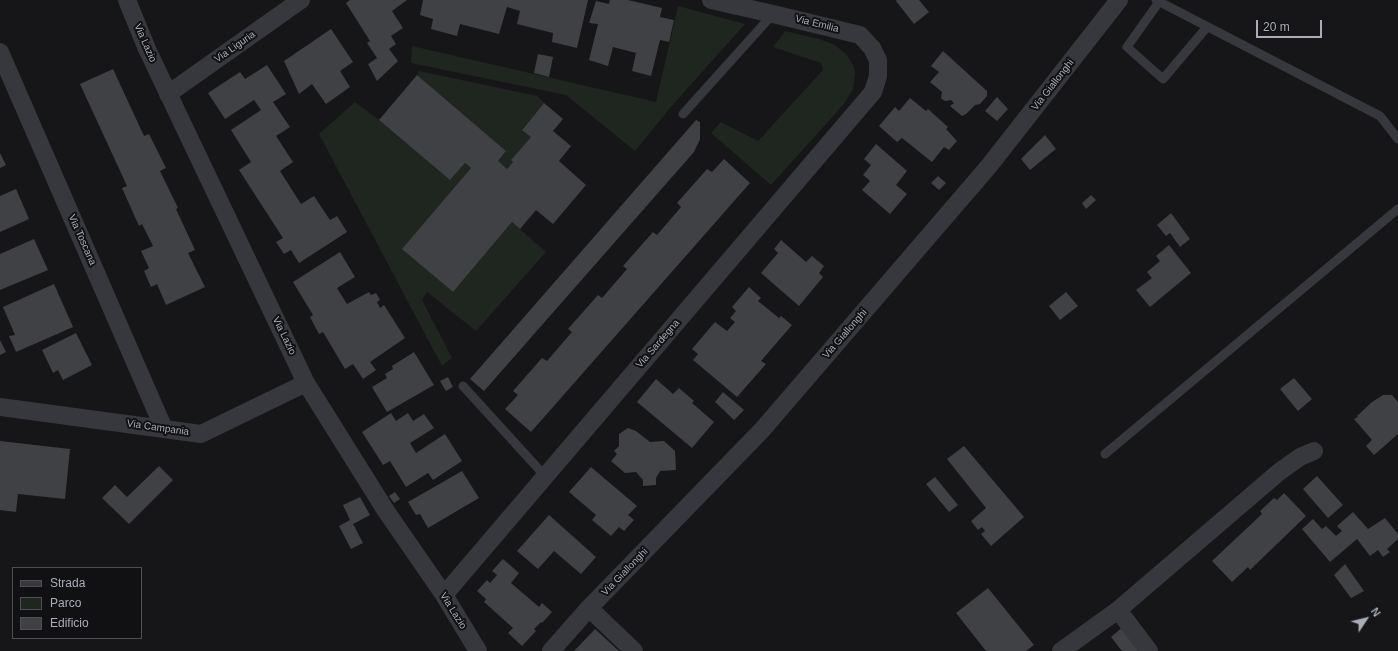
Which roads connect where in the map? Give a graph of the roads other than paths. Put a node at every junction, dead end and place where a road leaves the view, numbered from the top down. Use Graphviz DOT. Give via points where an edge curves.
graph roads {
  1 [pos="127,0"];
  2 [pos="302,0"];
  3 [pos="711,0"];
  4 [pos="1119,0"];
  5 [pos="1158,1"];
  6 [pos="277,7"];
  7 [pos="773,14"];
  8 [pos="1207,27"];
  9 [pos="0,52"];
  10 [pos="873,92"];
  11 [pos="168,94"];
  12 [pos="683,114"];
  13 [pos="1398,138"];
  14 [pos="1398,209"];
  15 [pos="306,382"];
  16 [pos="463,386"];
  17 [pos="0,407"];
  18 [pos="164,429"];
  19 [pos="1314,451"];
  20 [pos="1105,454"];
  21 [pos="545,476"];
  22 [pos="444,595"];
  23 [pos="590,608"];
  24 [pos="1118,610"];
  25 [pos="478,651"];
  26 [pos="551,651"];
  27 [pos="634,651"];
  28 [pos="1061,651"];
  29 [pos="1149,651"];
  1 -- 11 [label="street, Via Lazio"];
  2 -- 6 [label="street, Via Liguria"];
  3 -- 7 [label="street, Via Emilia"];
  4 -- 23 [label="street, Via Giallonghi" via="989,166 762,430"];
  5 -- 8 [label="lane"];
  5 -- 8 [label="lane" via="1128,47 1163,80"];
  6 -- 11 [label="street, Via Liguria"];
  7 -- 10 [label="street, Via Emilia" via="860,35 872,48 878,60 878,76"];
  7 -- 12 [label="lane"];
  8 -- 13 [label="lane" via="1380,116"];
  9 -- 18 [label="street, Via Toscana"];
  10 -- 21 [label="street, Via Sardegna"];
  11 -- 15 [label="street, Via Lazio"];
  14 -- 20 [label="lane"];
  15 -- 18 [label="street, Via Campania" via="201,434"];
  15 -- 22 [label="street, Via Lazio" via="386,512"];
  16 -- 21 [label="lane"];
  17 -- 18 [label="street, Via Campania"];
  19 -- 24 [label="street" via="1300,457 1279,472"];
  21 -- 22 [label="street, Via Sardegna"];
  22 -- 25 [label="street, Via Lazio"];
  23 -- 26 [label="street, Via Giallonghi"];
  23 -- 27 [label="street"];
  24 -- 28 [label="street"];
  24 -- 29 [label="street"];
}
